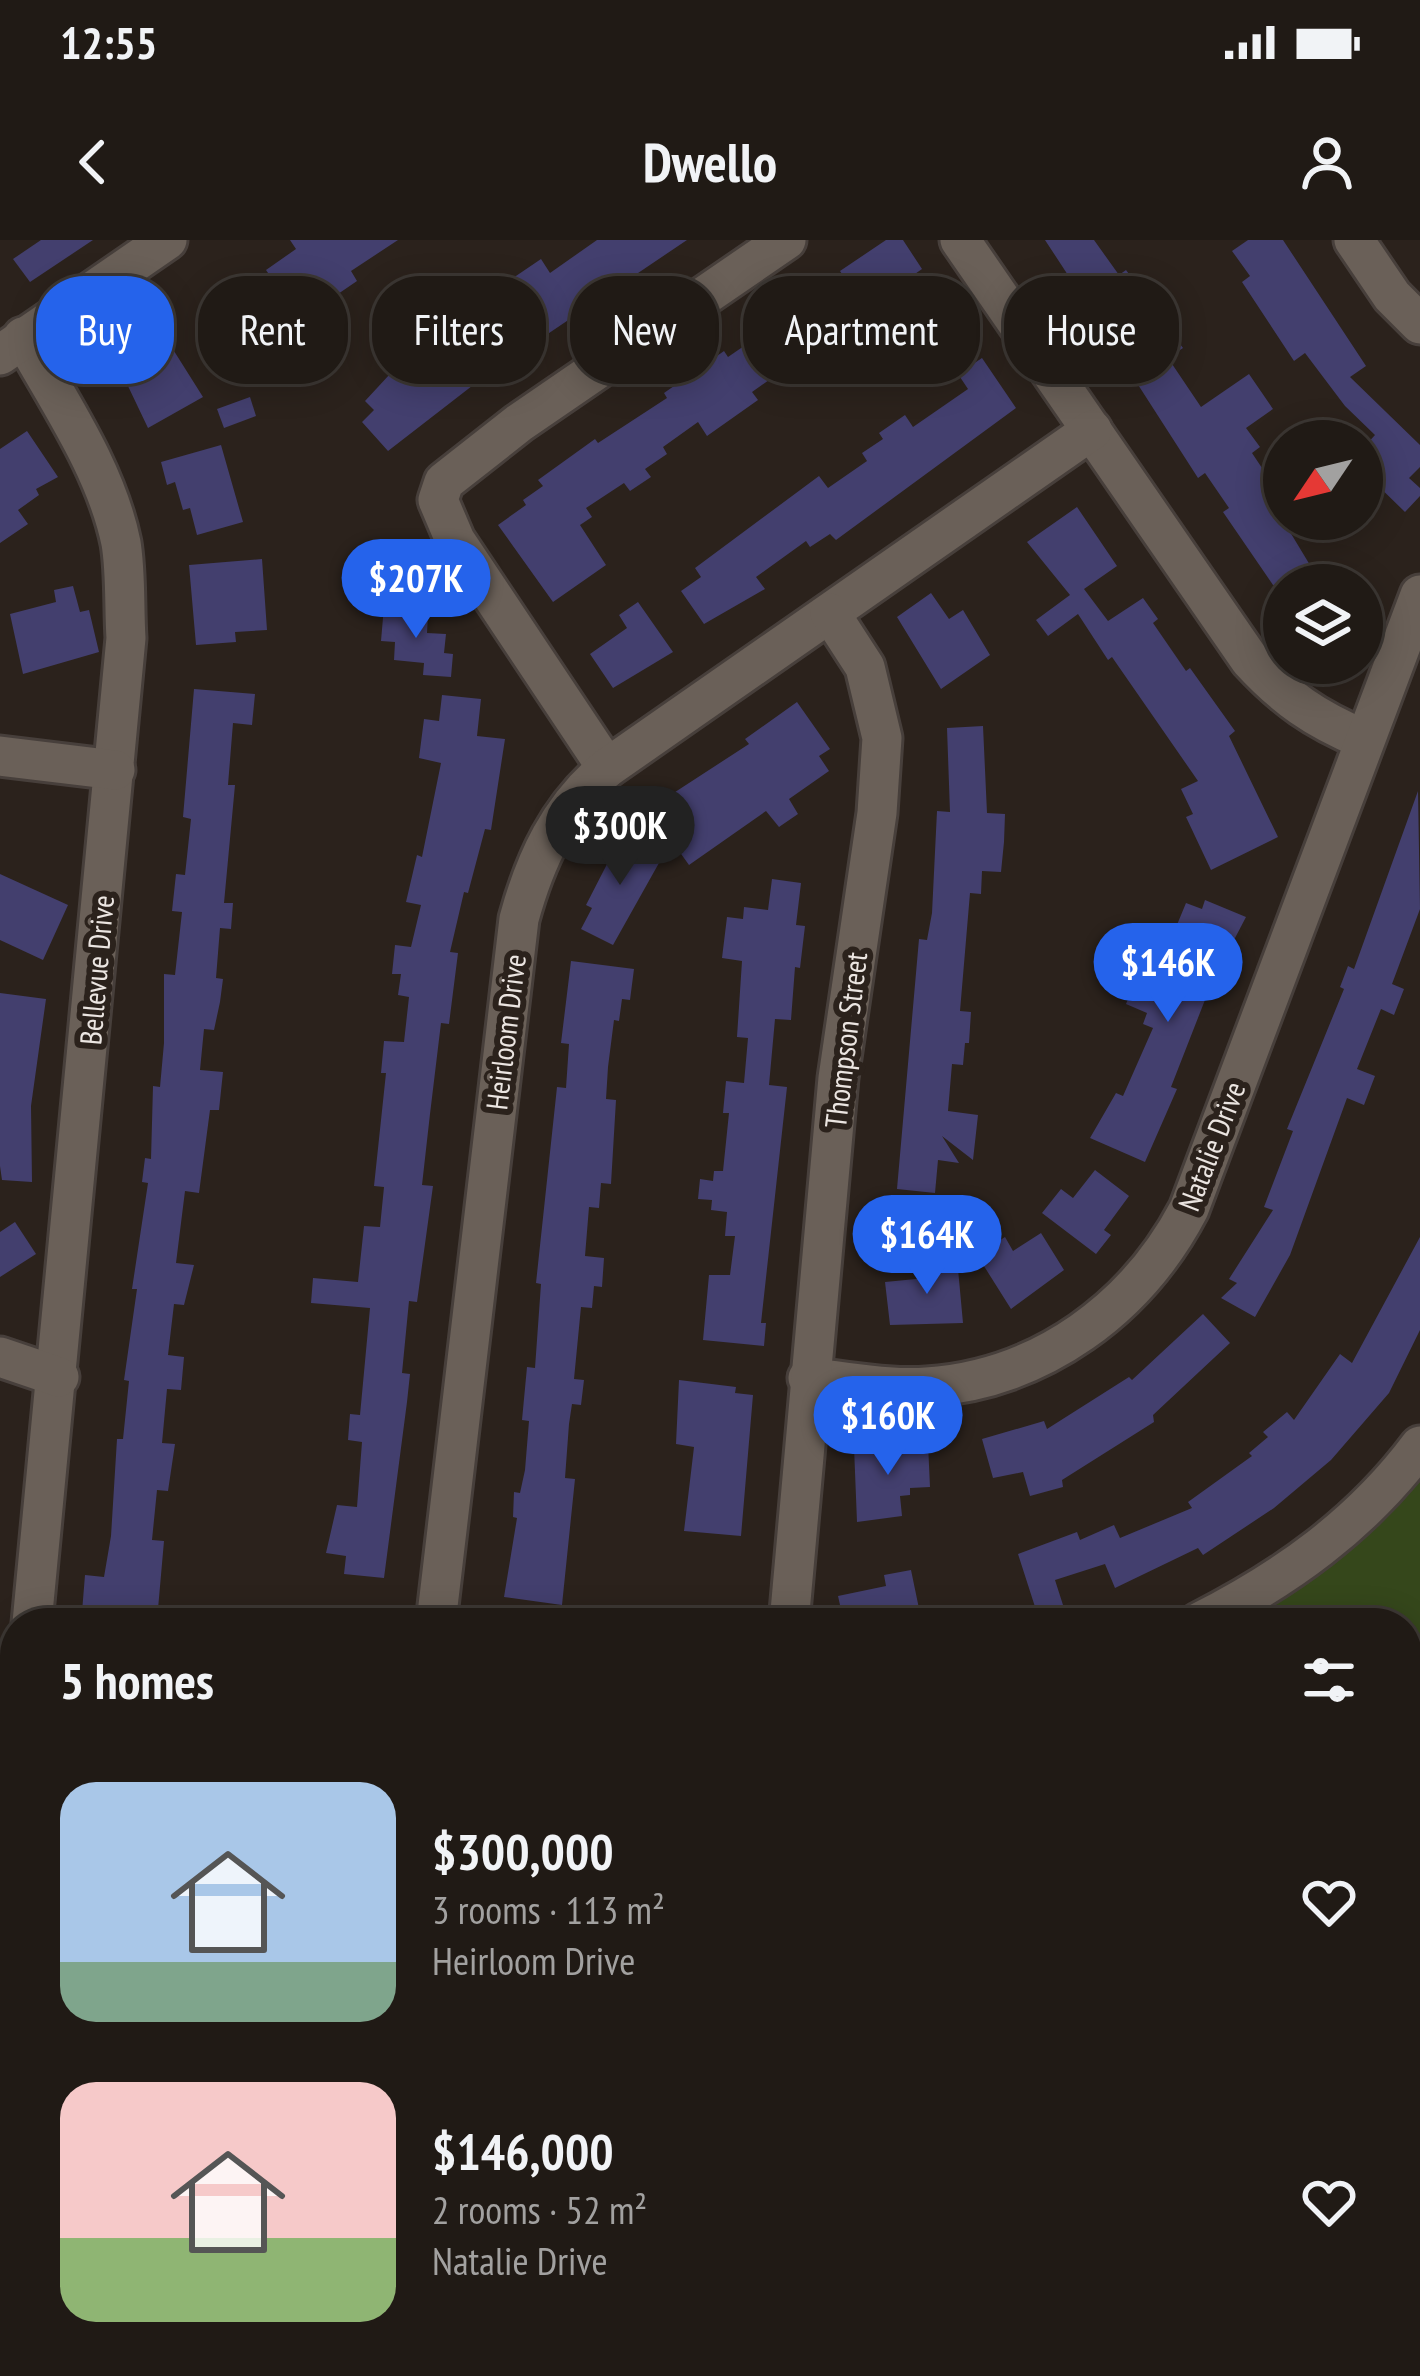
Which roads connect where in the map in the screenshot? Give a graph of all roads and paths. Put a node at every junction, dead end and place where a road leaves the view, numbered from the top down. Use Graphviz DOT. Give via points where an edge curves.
graph roads {
  1 [pos="167,240"];
  2 [pos="786,240"];
  3 [pos="960,240"];
  4 [pos="1354,240"];
  5 [pos="1420,324"];
  6 [pos="12,346"];
  7 [pos="1092,430"];
  8 [pos="1420,595"];
  9 [pos="830,613"];
  10 [pos="1363,739"];
  11 [pos="0,756"];
  12 [pos="607,768"];
  13 [pos="115,770"];
  14 [pos="0,1357"];
  15 [pos="59,1377"];
  16 [pos="808,1378"];
  17 [pos="1420,1446"];
  18 [pos="34,1608"];
  19 [pos="438,1608"];
  20 [pos="790,1608"];
  21 [pos="1227,1608"];
  1 -- 6 [label="street"];
  2 -- 12 [label="street" via="520,423 445,482 438,500 455,540"];
  3 -- 7 [label="street"];
  4 -- 5 [label="street"];
  6 -- 13 [label="street, Bellevue Drive" via="88,453 121,545 126,638"];
  7 -- 9 [label="street, Heirloom Drive"];
  7 -- 10 [label="street" via="1250,660 1313,719"];
  8 -- 10 [label="street, Natalie Drive"];
  9 -- 12 [label="street, Heirloom Drive"];
  9 -- 16 [label="street, Thompson Street" via="865,667 882,738"];
  10 -- 16 [label="street, Natalie Drive" via="1189,1209 1142,1283 1067,1342 967,1381 925,1388"];
  11 -- 13 [label="street"];
  12 -- 19 [label="street, Heirloom Drive" via="549,835 519,919"];
  13 -- 15 [label="street, Bellevue Drive"];
  14 -- 15 [label="street"];
  15 -- 18 [label="street, Bellevue Drive"];
  16 -- 20 [label="street, Thompson Street"];
  17 -- 21 [label="street" via="1368,1509"];
}
